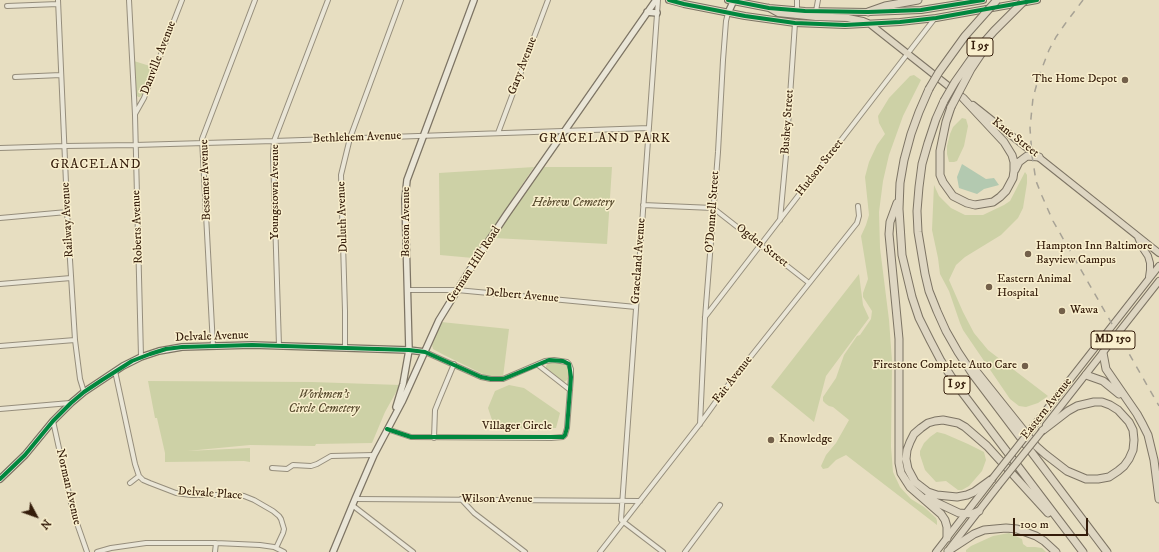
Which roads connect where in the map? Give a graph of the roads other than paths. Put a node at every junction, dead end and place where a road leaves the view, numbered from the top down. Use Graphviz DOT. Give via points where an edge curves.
graph roads {
  1 [pos="129,0"];
  2 [pos="182,0"];
  3 [pos="255,0"];
  4 [pos="328,0"];
  5 [pos="401,0"];
  6 [pos="474,0"];
  7 [pos="548,0"];
  8 [pos="657,0"];
  9 [pos="669,0"];
  10 [pos="732,0"];
  11 [pos="798,0"];
  12 [pos="818,0"];
  13 [pos="918,0"];
  14 [pos="983,0"];
  15 [pos="997,0"];
  16 [pos="1025,0"];
  17 [pos="1037,0"];
  18 [pos="58,2"];
  19 [pos="7,6"];
  20 [pos="769,8"];
  21 [pos="797,10"];
  22 [pos="816,11"];
  23 [pos="1013,11"];
  24 [pos="647,12"];
  25 [pos="868,12"];
  26 [pos="657,13"];
  27 [pos="728,13"];
  28 [pos="936,18"];
  29 [pos="796,22"];
  30 [pos="870,24"];
  31 [pos="908,54"];
  32 [pos="62,75"];
  33 [pos="15,77"];
  34 [pos="964,98"];
  35 [pos="135,115"];
  36 [pos="648,128"];
  37 [pos="564,131"];
  38 [pos="498,133"];
  39 [pos="423,136"];
  40 [pos="350,138"];
  41 [pos="274,141"];
  42 [pos="203,143"];
  43 [pos="135,145"];
  44 [pos="65,146"];
  45 [pos="0,148"];
  46 [pos="1039,157"];
  47 [pos="1014,171"];
  48 [pos="900,196"];
  49 [pos="643,205"];
  50 [pos="858,206"];
  51 [pos="713,208"];
  52 [pos="67,212"];
  53 [pos="0,218"];
  54 [pos="780,221"];
  55 [pos="1137,236"];
  56 [pos="761,245"];
  57 [pos="1159,253"];
  58 [pos="1159,266"];
  59 [pos="71,278"];
  60 [pos="1148,280"];
  61 [pos="1159,281"];
  62 [pos="809,283"];
  63 [pos="0,284"];
  64 [pos="408,290"];
  65 [pos="457,290"];
  66 [pos="636,307"];
  67 [pos="705,318"];
  68 [pos="946,331"];
  69 [pos="75,340"];
  70 [pos="0,346"];
  71 [pos="213,346"];
  72 [pos="279,346"];
  73 [pos="345,348"];
  74 [pos="409,350"];
  75 [pos="425,352"];
  76 [pos="1103,353"];
  77 [pos="141,357"];
  78 [pos="454,364"];
  79 [pos="538,365"];
  80 [pos="1078,369"];
  81 [pos="115,371"];
  82 [pos="1086,375"];
  83 [pos="570,390"];
  84 [pos="84,392"];
  85 [pos="1129,402"];
  86 [pos="71,403"];
  87 [pos="0,409"];
  88 [pos="53,421"];
  89 [pos="700,425"];
  90 [pos="387,430"];
  91 [pos="1042,431"];
  92 [pos="434,438"];
  93 [pos="374,455"];
  94 [pos="272,468"];
  95 [pos="139,476"];
  96 [pos="0,479"];
  97 [pos="992,479"];
  98 [pos="130,483"];
  99 [pos="916,492"];
  100 [pos="355,498"];
  101 [pos="461,499"];
  102 [pos="1159,499"];
  103 [pos="622,501"];
  104 [pos="640,501"];
  105 [pos="352,505"];
  106 [pos="720,505"];
  107 [pos="979,511"];
  108 [pos="966,514"];
  109 [pos="623,522"];
  110 [pos="947,538"];
  111 [pos="216,543"];
  112 [pos="1078,545"];
  113 [pos="276,548"];
  114 [pos="87,552"];
  115 [pos="97,552"];
  116 [pos="214,552"];
  117 [pos="284,552"];
  118 [pos="334,552"];
  119 [pos="412,552"];
  120 [pos="525,552"];
  121 [pos="600,552"];
  122 [pos="663,552"];
  123 [pos="685,552"];
  124 [pos="936,552"];
  125 [pos="948,552"];
  126 [pos="1056,552"];
  127 [pos="1083,552"];
  128 [pos="1107,552"];
  1 -- 35 [label="street, Roberts Avenue"];
  2 -- 35 [label="street, Danville Avenue"];
  3 -- 42 [label="street, Bessemer Avenue" via="202,139"];
  4 -- 41 [label="street, Youngstown Avenue"];
  5 -- 40 [label="street, Duluth Avenue"];
  6 -- 39 [label="street, Boston Avenue"];
  7 -- 38 [label="street, Gary Avenue"];
  8 -- 24 [label="street, German Hill Road"];
  8 -- 26 [label="street, Graceland Avenue"];
  9 -- 27 [label="main road"];
  10 -- 20 [label="main road"];
  10 -- 27 [label="street, O'Donnell Street"];
  11 -- 21 [label="street"];
  12 -- 22 [label="street"];
  13 -- 25 [label="highway"];
  14 -- 25 [label="main road" via="921,10"];
  15 -- 48 [label="highway, I 95, bridge" via="965,36 929,90 911,134 904,160"];
  16 -- 23 [label="highway, I 95, bridge"];
  17 -- 28 [label="main road"];
  18 -- 19 [label="street"];
  18 -- 32 [label="street, Railway Avenue"];
  20 -- 21 [label="main road"];
  20 -- 30 [label="main road" via="778,13 848,18"];
  21 -- 22 [label="main road"];
  22 -- 25 [label="main road"];
  23 -- 47 [label="highway, bridge" via="971,69 951,107 940,151 940,175 953,196 975,205 993,202 1000,197 1006,191"];
  23 -- 68 [label="highway, I 95, bridge" via="974,54 955,82 936,119 922,164 918,232 929,291"];
  24 -- 26 [label="street"];
  24 -- 37 [label="street, German Hill Road"];
  26 -- 36 [label="street, Graceland Avenue"];
  27 -- 29 [label="main road"];
  27 -- 51 [label="street, O'Donnell Street"];
  28 -- 30 [label="main road"];
  28 -- 31 [label="street, Hudson Street"];
  29 -- 30 [label="main road"];
  29 -- 54 [label="street, Bushey Street"];
  30 -- 31 [label="main road, Kane Street"];
  31 -- 34 [label="main road, Kane Street"];
  31 -- 54 [label="street, Hudson Street"];
  32 -- 33 [label="street"];
  32 -- 44 [label="street, Railway Avenue"];
  34 -- 46 [label="main road, Kane Street"];
  34 -- 47 [label="highway" via="1009,149"];
  35 -- 43 [label="street, Roberts Avenue"];
  36 -- 37 [label="street, Bethlehem Avenue"];
  36 -- 49 [label="street, Graceland Avenue"];
  37 -- 38 [label="street, Bethlehem Avenue"];
  37 -- 65 [label="street, German Hill Road"];
  38 -- 39 [label="street, Bethlehem Avenue"];
  39 -- 40 [label="street, Bethlehem Avenue"];
  39 -- 64 [label="street, Boston Avenue" via="406,186"];
  40 -- 41 [label="street, Bethlehem Avenue"];
  40 -- 73 [label="street, Duluth Avenue" via="341,180"];
  41 -- 42 [label="street, Bethlehem Avenue"];
  41 -- 72 [label="street, Youngstown Avenue"];
  42 -- 43 [label="street, Bethlehem Avenue"];
  42 -- 71 [label="street, Bessemer Avenue"];
  43 -- 44 [label="street, Bethlehem Avenue"];
  43 -- 77 [label="street, Roberts Avenue"];
  44 -- 45 [label="street, Bethlehem Avenue"];
  44 -- 52 [label="street, Railway Avenue"];
  46 -- 47 [label="highway" via="1023,158"];
  46 -- 55 [label="main road, Kane Street"];
  48 -- 99 [label="highway" via="890,222 889,234 899,339 899,463 905,480"];
  48 -- 112 [label="highway, I 95" via="903,262 919,318 930,340 958,387"];
  49 -- 51 [label="street"];
  49 -- 66 [label="street, Graceland Avenue"];
  50 -- 62 [label="street, Fait Avenue" via="857,223"];
  51 -- 56 [label="street, Ogden Street"];
  51 -- 67 [label="street, O'Donnell Street"];
  52 -- 53 [label="street"];
  52 -- 59 [label="street, Railway Avenue"];
  54 -- 56 [label="street, Hudson Street"];
  55 -- 57 [label="main road, Kane Street"];
  55 -- 60 [label="main road" via="1150,263"];
  56 -- 62 [label="street, Ogden Street"];
  56 -- 67 [label="street, Hudson Street"];
  58 -- 60 [label="main road, Eastern Avenue / MD 150"];
  59 -- 63 [label="street"];
  59 -- 69 [label="street, Railway Avenue"];
  60 -- 80 [label="main road, Eastern Avenue / MD 150"];
  61 -- 76 [label="main road, Eastern Avenue / MD 150"];
  62 -- 89 [label="street, Fait Avenue" via="725,389"];
  64 -- 65 [label="street, Delbert Avenue"];
  64 -- 74 [label="street, Boston Avenue"];
  65 -- 66 [label="street, Delbert Avenue"];
  65 -- 75 [label="street, German Hill Road" via="439,320"];
  66 -- 103 [label="street, Graceland Avenue"];
  67 -- 89 [label="street, O'Donnell Street"];
  68 -- 91 [label="highway" via="1036,446 1067,470 1086,479 1109,477 1124,466 1133,450 1133,430 1129,422 1118,410 1102,402 1078,406"];
  68 -- 128 [label="highway, I 95" via="974,376"];
  69 -- 70 [label="street"];
  69 -- 84 [label="street, Railway Avenue"];
  71 -- 72 [label="street, Delvale Avenue"];
  71 -- 77 [label="street, Delvale Avenue" via="166,349"];
  72 -- 73 [label="street, Delvale Avenue"];
  73 -- 74 [label="street, Delvale Avenue"];
  74 -- 75 [label="street, Delvale Avenue"];
  74 -- 90 [label="street, Boston Avenue" via="402,389"];
  75 -- 78 [label="street, Villager Circle"];
  75 -- 90 [label="street, German Hill Road"];
  76 -- 82 [label="main road, Eastern Avenue / MD 150"];
  76 -- 85 [label="highway" via="1106,369"];
  77 -- 81 [label="street, Delvale Avenue"];
  78 -- 79 [label="street, Villager Circle" via="491,379 504,379"];
  78 -- 92 [label="street" via="435,410"];
  79 -- 83 [label="street"];
  79 -- 83 [label="street, Villager Circle" via="549,360 567,362 571,369"];
  80 -- 82 [label="main road"];
  80 -- 97 [label="main road, Eastern Avenue / MD 150, bridge"];
  81 -- 84 [label="street, Delvale Avenue"];
  81 -- 95 [label="street"];
  82 -- 85 [label="highway" via="1103,381"];
  82 -- 91 [label="main road, Eastern Avenue / MD 150"];
  83 -- 92 [label="street, Villager Circle" via="567,428 563,438"];
  84 -- 86 [label="street, Delvale Avenue"];
  85 -- 102 [label="highway" via="1148,435"];
  86 -- 87 [label="street"];
  86 -- 88 [label="street, Delvale Avenue"];
  88 -- 96 [label="street, Delvale Avenue" via="25,455"];
  88 -- 114 [label="street, Norman Avenue" via="73,512"];
  89 -- 104 [label="street, Fait Avenue"];
  90 -- 92 [label="street, Villager Circle" via="411,437"];
  90 -- 93 [label="street, German Hill Road"];
  91 -- 107 [label="main road, Eastern Avenue / MD 150, bridge"];
  93 -- 94 [label="street" via="331,456 311,466"];
  93 -- 100 [label="street, German Hill Road"];
  95 -- 98 [label="street"];
  95 -- 113 [label="street, Delvale Place" via="176,493 237,495 254,500 273,511 282,520 284,529"];
  97 -- 108 [label="main road, Eastern Avenue / MD 150"];
  97 -- 112 [label="highway" via="967,495 957,497 928,492 915,482 908,469 907,450 914,434 935,421 951,421 965,427 997,457"];
  99 -- 108 [label="highway" via="951,510"];
  99 -- 110 [label="highway" via="941,514 947,527"];
  100 -- 101 [label="street, Wilson Avenue"];
  100 -- 105 [label="street, German Hill Road"];
  101 -- 103 [label="street, Wilson Avenue"];
  101 -- 120 [label="street" via="474,513"];
  103 -- 104 [label="street, Wilson Avenue"];
  103 -- 109 [label="street, Graceland Avenue"];
  104 -- 109 [label="street, Fait Avenue"];
  105 -- 118 [label="street, German Hill Road"];
  105 -- 119 [label="street"];
  106 -- 123 [label="street"];
  107 -- 108 [label="highway"];
  107 -- 125 [label="main road, Eastern Avenue / MD 150"];
  108 -- 110 [label="main road, Eastern Avenue / MD 150"];
  109 -- 121 [label="street, Fait Avenue"];
  109 -- 122 [label="street"];
  110 -- 124 [label="main road, Eastern Avenue / MD 150"];
  111 -- 113 [label="street"];
  111 -- 115 [label="street" via="146,543"];
  111 -- 116 [label="street"];
  112 -- 127 [label="highway, I 95"];
  113 -- 117 [label="street"];
  125 -- 126 [label="highway" via="974,534 995,528 1017,529 1036,536"];
}
